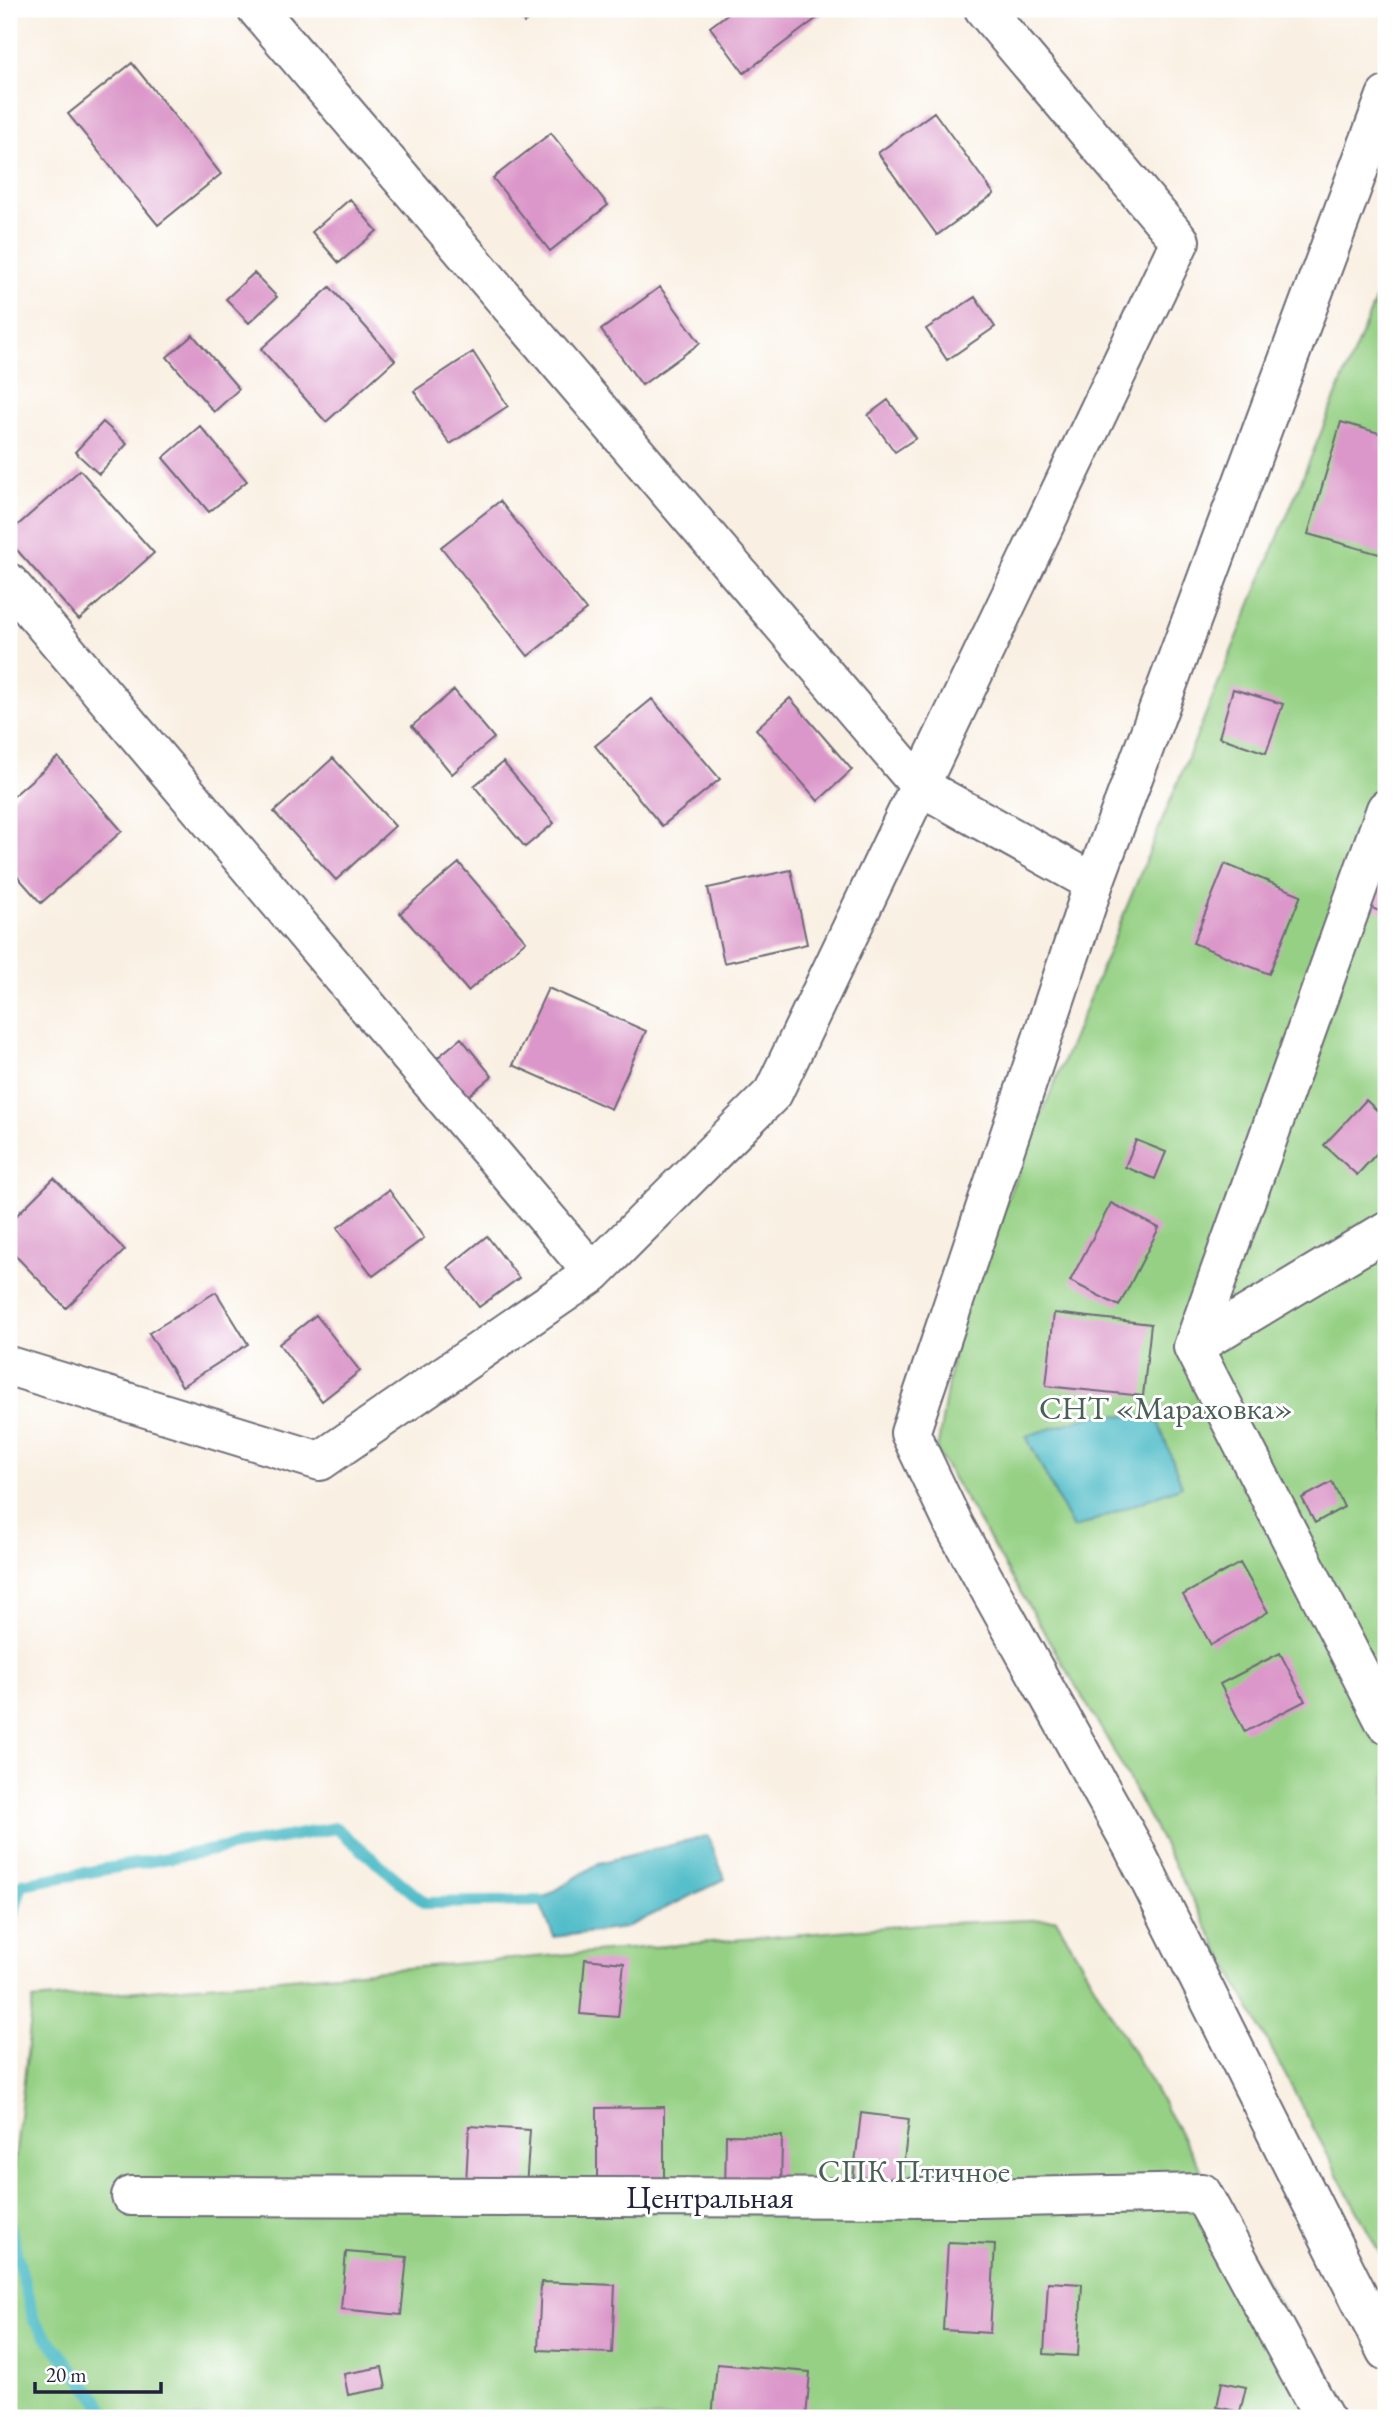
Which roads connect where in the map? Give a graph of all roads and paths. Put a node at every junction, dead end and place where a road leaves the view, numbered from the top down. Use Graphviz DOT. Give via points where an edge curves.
graph roads {
  1 [pos="257,9"];
  2 [pos="984,9"];
  3 [pos="1386,96"];
  4 [pos="9,583"];
  5 [pos="920,786"];
  6 [pos="1386,809"];
  7 [pos="1094,883"];
  8 [pos="1386,1231"];
  9 [pos="593,1273"];
  10 [pos="1193,1347"];
  11 [pos="9,1366"];
  12 [pos="1384,1715"];
  13 [pos="131,2196"];
  14 [pos="1386,2351"];
  15 [pos="1324,2418"];
  1 -- 5 [label="street"];
  2 -- 5 [label="street" via="1180,241"];
  3 -- 7 [label="street"];
  4 -- 9 [label="street"];
  5 -- 7 [label="street"];
  5 -- 9 [label="street" via="773,1093"];
  6 -- 10 [label="street"];
  7 -- 14 [label="street" via="910,1433 955,1527 1133,1847"];
  8 -- 10 [label="street"];
  9 -- 11 [label="street" via="320,1461"];
  10 -- 12 [label="street"];
  13 -- 15 [label="street, Центральная" via="978,2198 1202,2193"];
}
